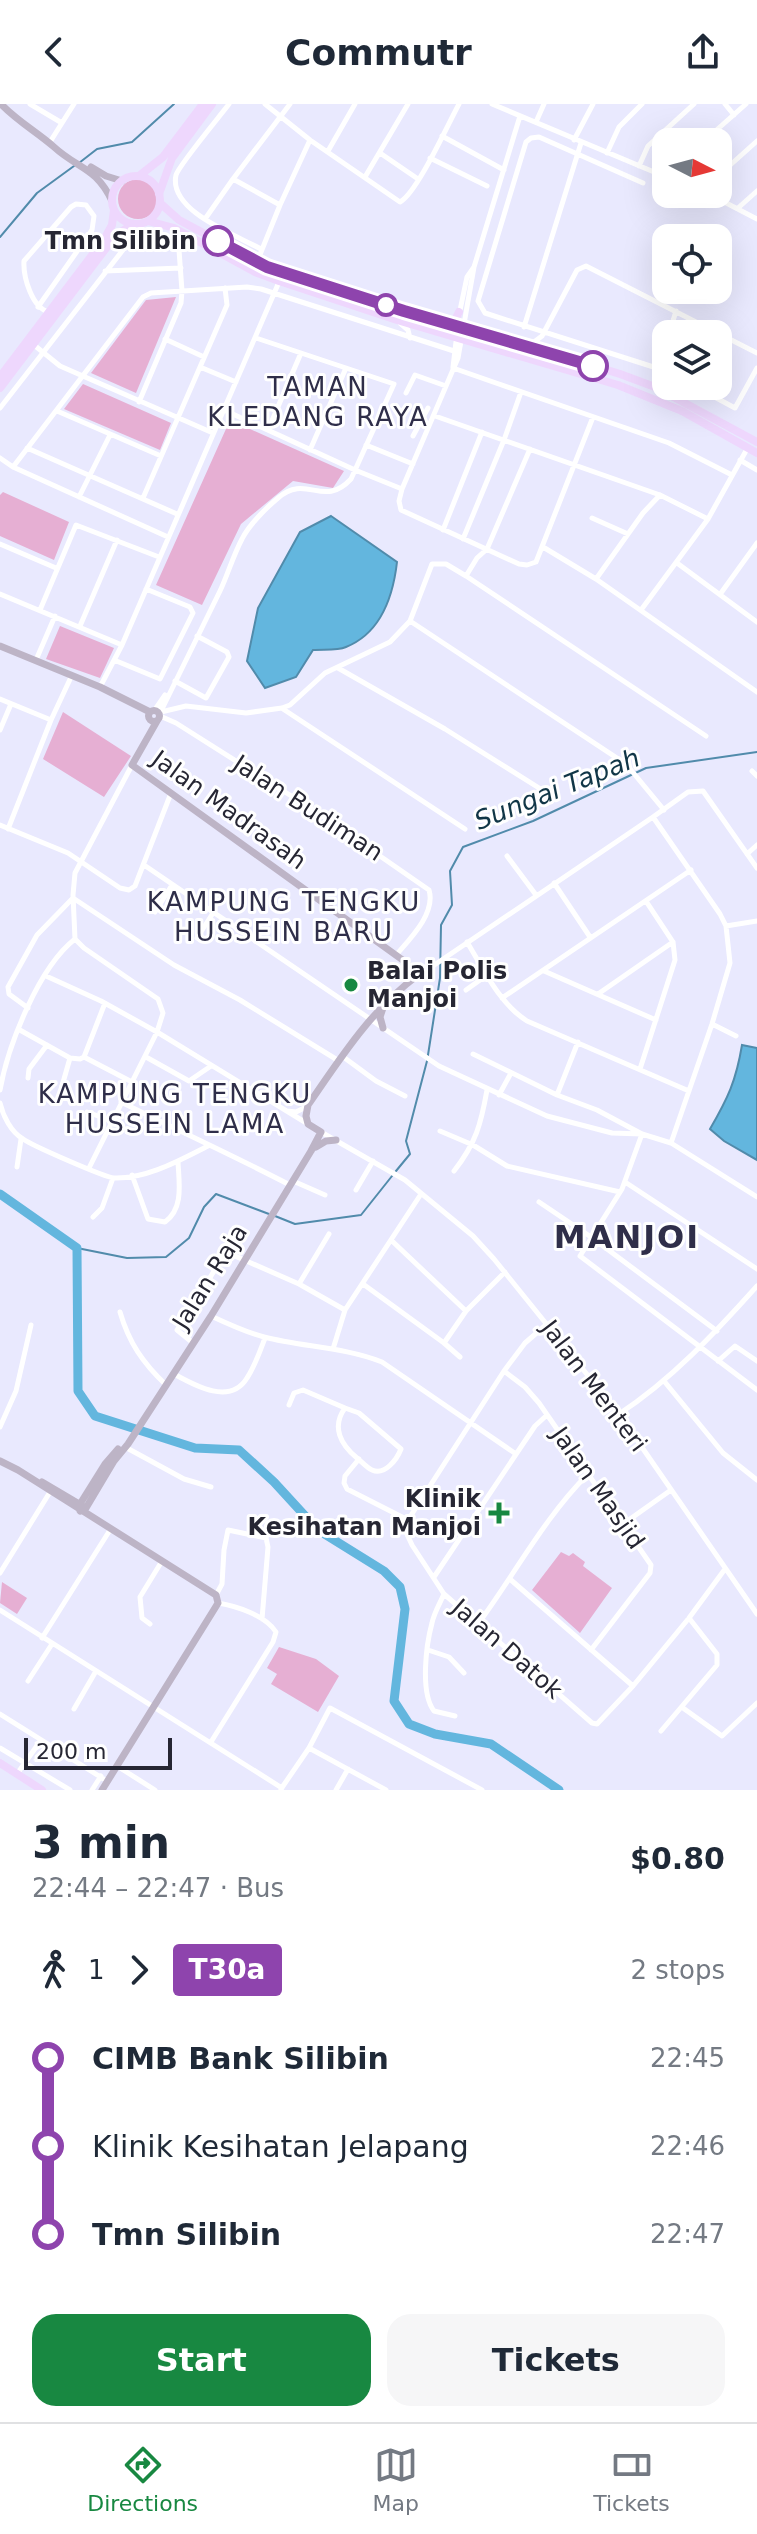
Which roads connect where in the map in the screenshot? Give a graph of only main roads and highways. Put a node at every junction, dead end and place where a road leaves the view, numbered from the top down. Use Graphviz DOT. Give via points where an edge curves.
graph roads {
  1 [pos="203,104"];
  2 [pos="212,104"];
  3 [pos="139,176"];
  4 [pos="159,199"];
  5 [pos="113,206"];
  6 [pos="148,221"];
  7 [pos="133,224"];
  8 [pos="60,309"];
  9 [pos="459,312"];
  10 [pos="44,313"];
  11 [pos="457,325"];
  12 [pos="34,345"];
  13 [pos="21,349"];
  14 [pos="0,377"];
  15 [pos="0,388"];
  16 [pos="757,442"];
  17 [pos="757,453"];
  18 [pos="0,1763"];
  19 [pos="42,1790"];
  1 -- 3 [label="main road" via="163,157"];
  2 -- 4 [label="main road" via="172,158"];
  3 -- 4 [label="main road" via="153,183"];
  3 -- 5 [label="main road" via="115,188"];
  4 -- 6 [label="main road"];
  4 -- 11 [label="main road" via="179,220 257,262"];
  5 -- 7 [label="main road"];
  5 -- 10 [label="main road" via="109,231"];
  6 -- 7 [label="main road"];
  6 -- 17 [label="main road" via="174,228 279,281 631,389"];
  7 -- 8 [label="main road" via="116,235"];
  8 -- 10 [label="main road"];
  8 -- 12 [label="main road"];
  9 -- 11 [label="main road"];
  10 -- 12 [label="main road"];
  10 -- 13 [label="main road"];
  11 -- 16 [label="main road" via="655,387"];
  12 -- 13 [label="main road"];
  12 -- 15 [label="main road"];
  13 -- 14 [label="main road"];
  18 -- 19 [label="main road"];
}
